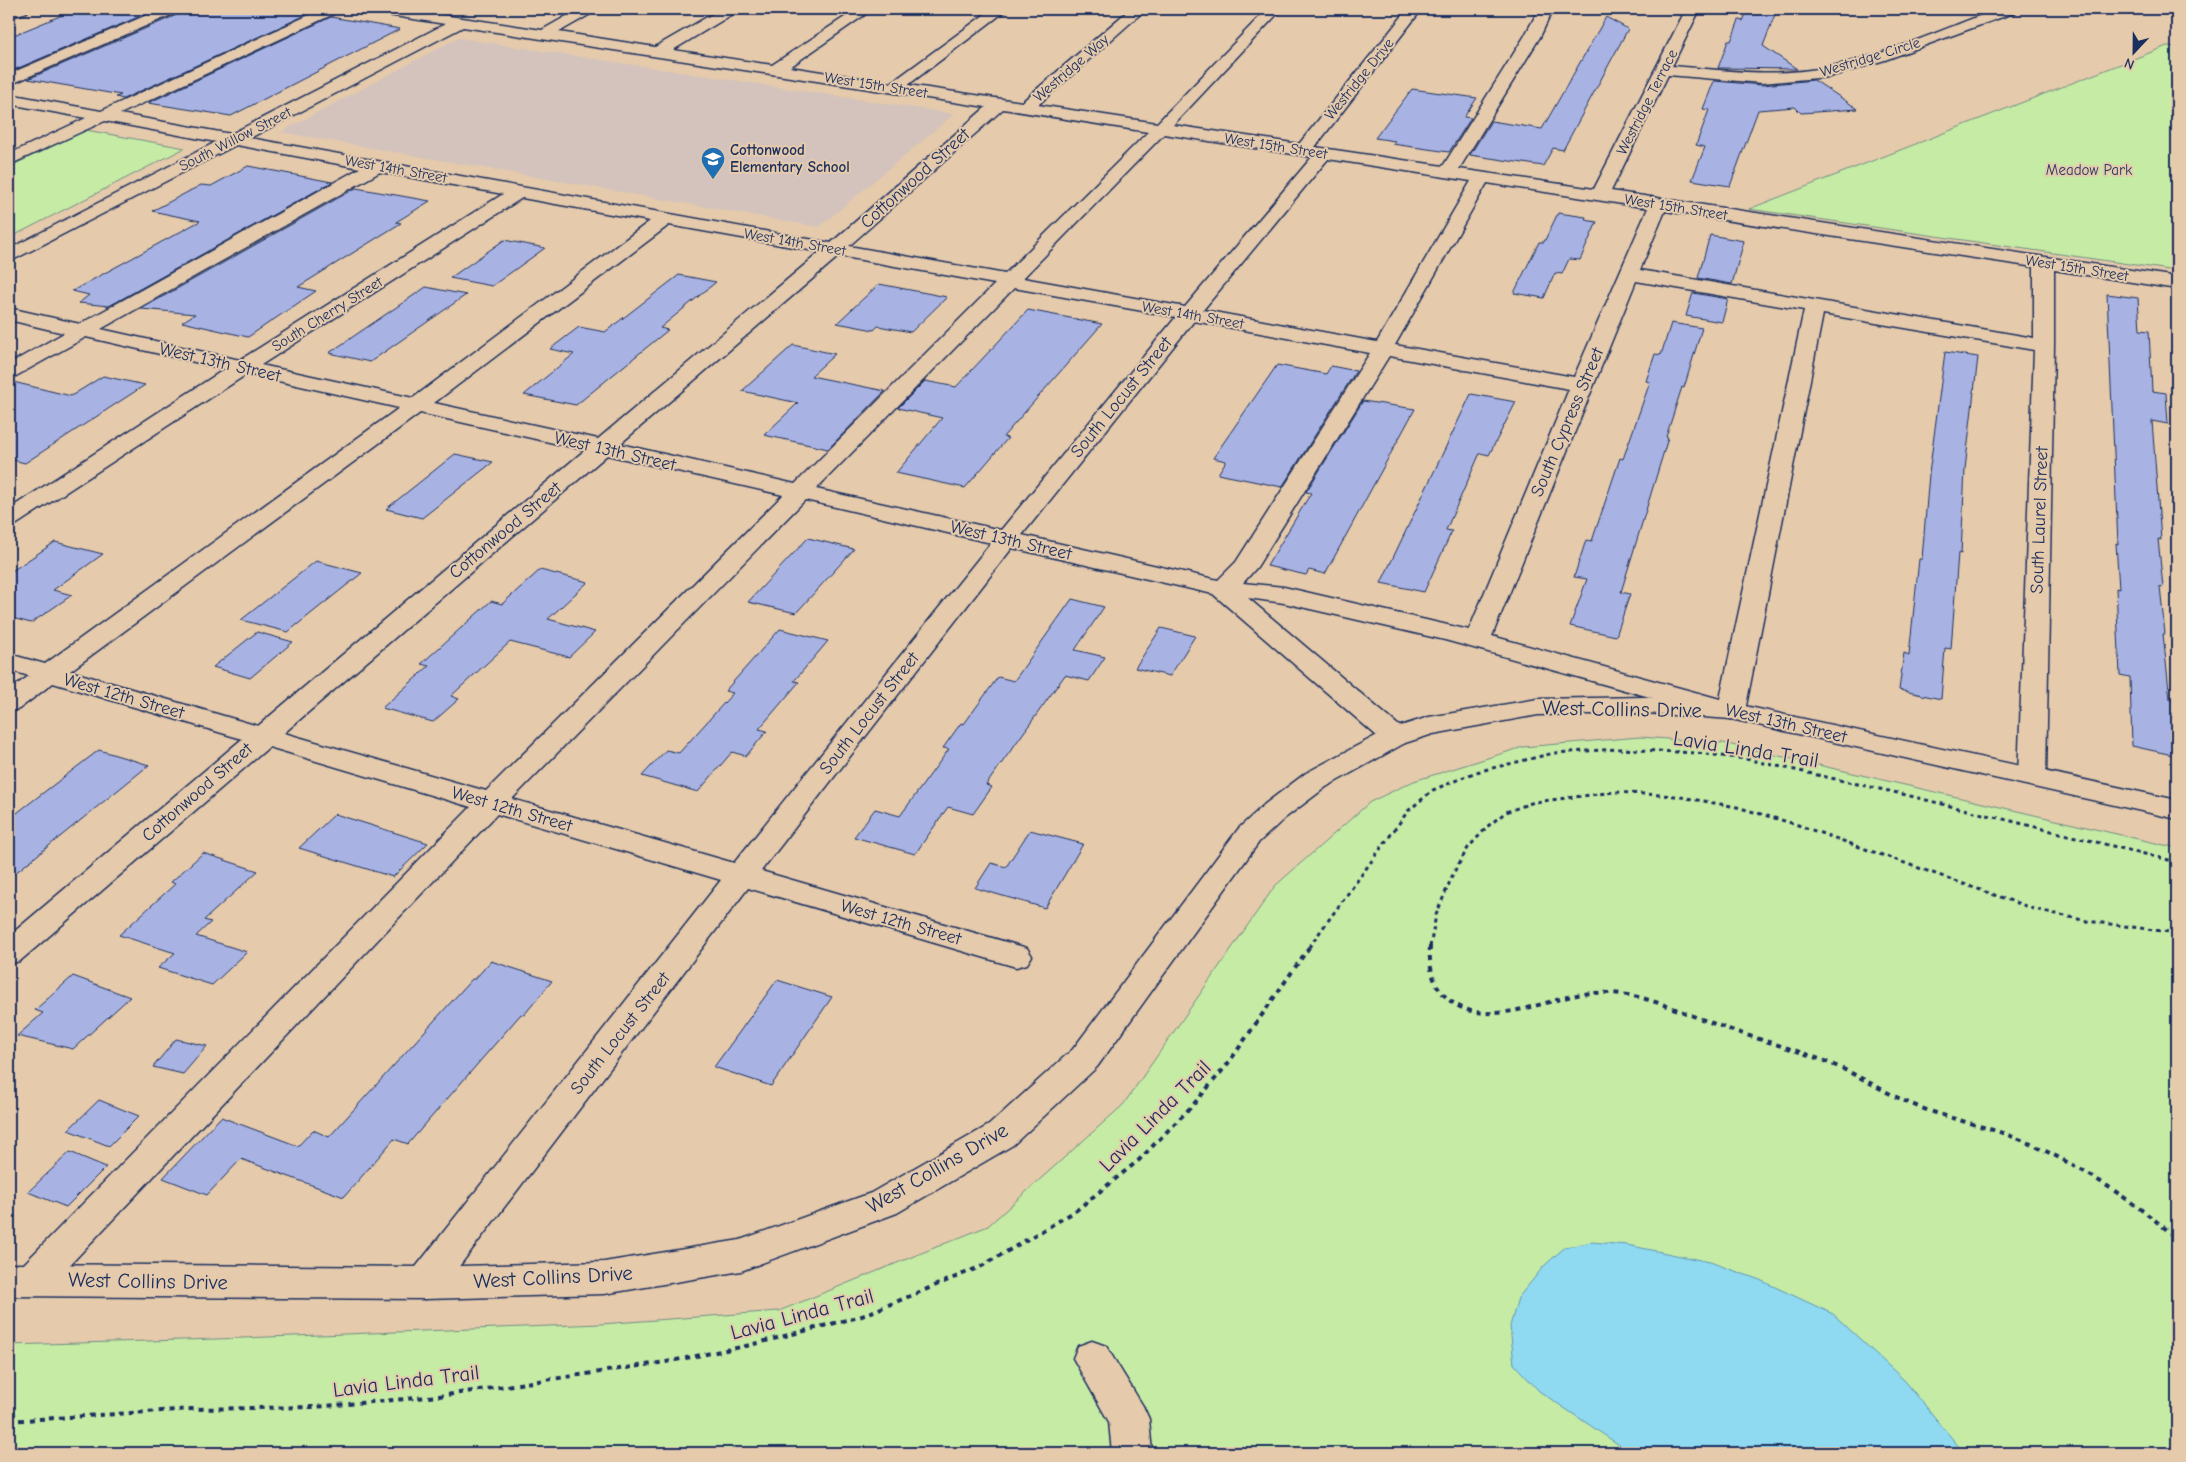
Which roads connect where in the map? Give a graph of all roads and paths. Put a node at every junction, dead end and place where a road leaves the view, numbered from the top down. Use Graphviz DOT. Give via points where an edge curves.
graph roads {
  1 [pos="22,9"];
  2 [pos="174,9"];
  3 [pos="333,9"];
  4 [pos="375,9"];
  5 [pos="589,9"];
  6 [pos="730,9"];
  7 [pos="866,9"];
  8 [pos="1000,9"];
  9 [pos="1140,9"];
  10 [pos="1276,9"];
  11 [pos="1415,9"];
  12 [pos="1546,9"];
  13 [pos="1693,9"];
  14 [pos="2011,9"];
  15 [pos="9,14"];
  16 [pos="461,22"];
  17 [pos="544,35"];
  18 [pos="658,52"];
  19 [pos="775,70"];
  20 [pos="1664,70"];
  21 [pos="9,80"];
  22 [pos="894,88"];
  23 [pos="9,99"];
  24 [pos="999,104"];
  25 [pos="1025,108"];
  26 [pos="104,116"];
  27 [pos="1161,128"];
  28 [pos="234,140"];
  29 [pos="1314,152"];
  30 [pos="9,160"];
  31 [pos="377,166"];
  32 [pos="1448,172"];
  33 [pos="1482,177"];
  34 [pos="519,192"];
  35 [pos="1600,195"];
  36 [pos="1659,204"];
  37 [pos="665,219"];
  38 [pos="835,249"];
  39 [pos="9,256"];
  40 [pos="2044,263"];
  41 [pos="1630,274"];
  42 [pos="1008,282"];
  43 [pos="2177,283"];
  44 [pos="1815,305"];
  45 [pos="9,314"];
  46 [pos="1187,314"];
  47 [pos="81,330"];
  48 [pos="2044,346"];
  49 [pos="1382,350"];
  50 [pos="243,367"];
  51 [pos="9,372"];
  52 [pos="1581,385"];
  53 [pos="416,406"];
  54 [pos="602,448"];
  55 [pos="799,493"];
  56 [pos="9,519"];
  57 [pos="1007,538"];
  58 [pos="1222,589"];
  59 [pos="1477,641"];
  60 [pos="9,662"];
  61 [pos="48,674"];
  62 [pos="9,703"];
  63 [pos="1731,712"];
  64 [pos="262,736"];
  65 [pos="1395,737"];
  66 [pos="2032,777"];
  67 [pos="492,802"];
  68 [pos="2177,810"];
  69 [pos="2177,862"];
  70 [pos="741,875"];
  71 [pos="2177,932"];
  72 [pos="9,953"];
  73 [pos="1016,956"];
  74 [pos="2177,1238"];
  75 [pos="20,1280"];
  76 [pos="425,1283"];
  77 [pos="1092,1358"];
  78 [pos="9,1421"];
  79 [pos="1132,1453"];
  1 -- 15 [label="street"];
  2 -- 21 [label="street"];
  3 -- 26 [label="street"];
  4 -- 16 [label="street, West 15th Street"];
  5 -- 17 [label="street"];
  6 -- 18 [label="street"];
  7 -- 19 [label="street"];
  8 -- 22 [label="street"];
  9 -- 25 [label="street, Westridge Way"];
  10 -- 27 [label="street"];
  11 -- 29 [label="street, Westridge Drive"];
  12 -- 32 [label="street"];
  13 -- 20 [label="street, Westridge Terrace"];
  14 -- 20 [label="street, Westridge Circle" via="1880,56 1822,73 1762,78"];
  16 -- 17 [label="street, West 15th Street"];
  16 -- 28 [label="street, South Willow Street"];
  17 -- 18 [label="street, West 15th Street"];
  18 -- 19 [label="street, West 15th Street"];
  19 -- 22 [label="street, West 15th Street"];
  20 -- 35 [label="street, Westridge Terrace"];
  22 -- 24 [label="street, West 15th Street"];
  23 -- 26 [label="street, West 14th Street"];
  24 -- 25 [label="street, West 15th Street"];
  24 -- 38 [label="street, Cottonwood Street"];
  25 -- 27 [label="street, West 15th Street"];
  26 -- 28 [label="street, West 14th Street"];
  26 -- 30 [label="street"];
  27 -- 29 [label="street, West 15th Street"];
  27 -- 42 [label="street"];
  28 -- 31 [label="street, West 14th Street"];
  28 -- 39 [label="street, South Willow Street"];
  29 -- 32 [label="street, West 15th Street"];
  29 -- 46 [label="street, South Locust Street"];
  31 -- 34 [label="street, West 14th Street"];
  31 -- 47 [label="street"];
  32 -- 33 [label="street, West 15th Street"];
  33 -- 35 [label="street, West 15th Street"];
  33 -- 49 [label="street"];
  34 -- 37 [label="street, West 14th Street"];
  34 -- 50 [label="street, South Cherry Street"];
  35 -- 36 [label="street, West 15th Street"];
  36 -- 40 [label="street, West 15th Street"];
  36 -- 41 [label="street, South Cypress Street"];
  37 -- 38 [label="street, West 14th Street"];
  37 -- 53 [label="street"];
  38 -- 42 [label="street, West 14th Street"];
  38 -- 54 [label="street, Cottonwood Street"];
  40 -- 43 [label="street, West 15th Street"];
  40 -- 48 [label="street, South Laurel Street"];
  41 -- 44 [label="street"];
  41 -- 52 [label="street, South Cypress Street"];
  42 -- 46 [label="street, West 14th Street"];
  42 -- 55 [label="street"];
  44 -- 48 [label="street"];
  44 -- 63 [label="street"];
  45 -- 47 [label="street, West 13th Street"];
  46 -- 49 [label="street, West 14th Street"];
  46 -- 57 [label="street, South Locust Street"];
  47 -- 50 [label="street, West 13th Street"];
  47 -- 51 [label="street"];
  48 -- 66 [label="street, South Laurel Street"];
  49 -- 52 [label="street, West 14th Street"];
  49 -- 58 [label="street" via="1245,567"];
  50 -- 53 [label="street, West 13th Street"];
  50 -- 56 [label="street, South Cherry Street"];
  52 -- 59 [label="street, South Cypress Street"];
  53 -- 54 [label="street, West 13th Street"];
  53 -- 61 [label="street"];
  54 -- 55 [label="street, West 13th Street"];
  54 -- 64 [label="street, Cottonwood Street"];
  55 -- 57 [label="street, West 13th Street"];
  55 -- 67 [label="street"];
  57 -- 58 [label="street, West 13th Street"];
  57 -- 70 [label="street, South Locust Street"];
  58 -- 59 [label="street, West 13th Street" via="1279,594"];
  58 -- 65 [label="street, West 13th Street"];
  59 -- 63 [label="street, West 13th Street"];
  60 -- 61 [label="street, West 12th Street"];
  61 -- 62 [label="street"];
  61 -- 64 [label="street, West 12th Street"];
  63 -- 65 [label="street, West Collins Drive" via="1645,705 1538,707 1429,726"];
  63 -- 66 [label="street, West 13th Street"];
  64 -- 67 [label="street, West 12th Street"];
  64 -- 72 [label="street, Cottonwood Street"];
  65 -- 76 [label="street, West Collins Drive" via="1316,780 1249,835 1085,1058 1001,1135 884,1203 740,1255 604,1278"];
  66 -- 68 [label="street, West 13th Street"];
  67 -- 70 [label="street, West 12th Street"];
  67 -- 75 [label="street"];
  69 -- 78 [label="path, Lavia Linda Trail" via="1746,759 1620,749 1554,753 1514,761 1433,790 1408,811 1227,1065 1139,1160 1074,1212 982,1266 930,1289 854,1318 746,1346 439,1396 314,1407 192,1409"];
  70 -- 73 [label="street, West 12th Street"];
  70 -- 76 [label="street, South Locust Street"];
  71 -- 74 [label="path" via="2040,911 1753,812 1646,792 1612,791 1586,792 1535,802 1505,812 1495,820 1456,865 1434,921 1429,956 1430,972 1444,996 1460,1007 1477,1012 1516,1010 1590,991 1619,993 1648,998 1822,1060 1915,1105 2022,1140 2108,1187"];
  75 -- 76 [label="street, West Collins Drive"];
  77 -- 79 [label="street" via="1129,1419"];
}
